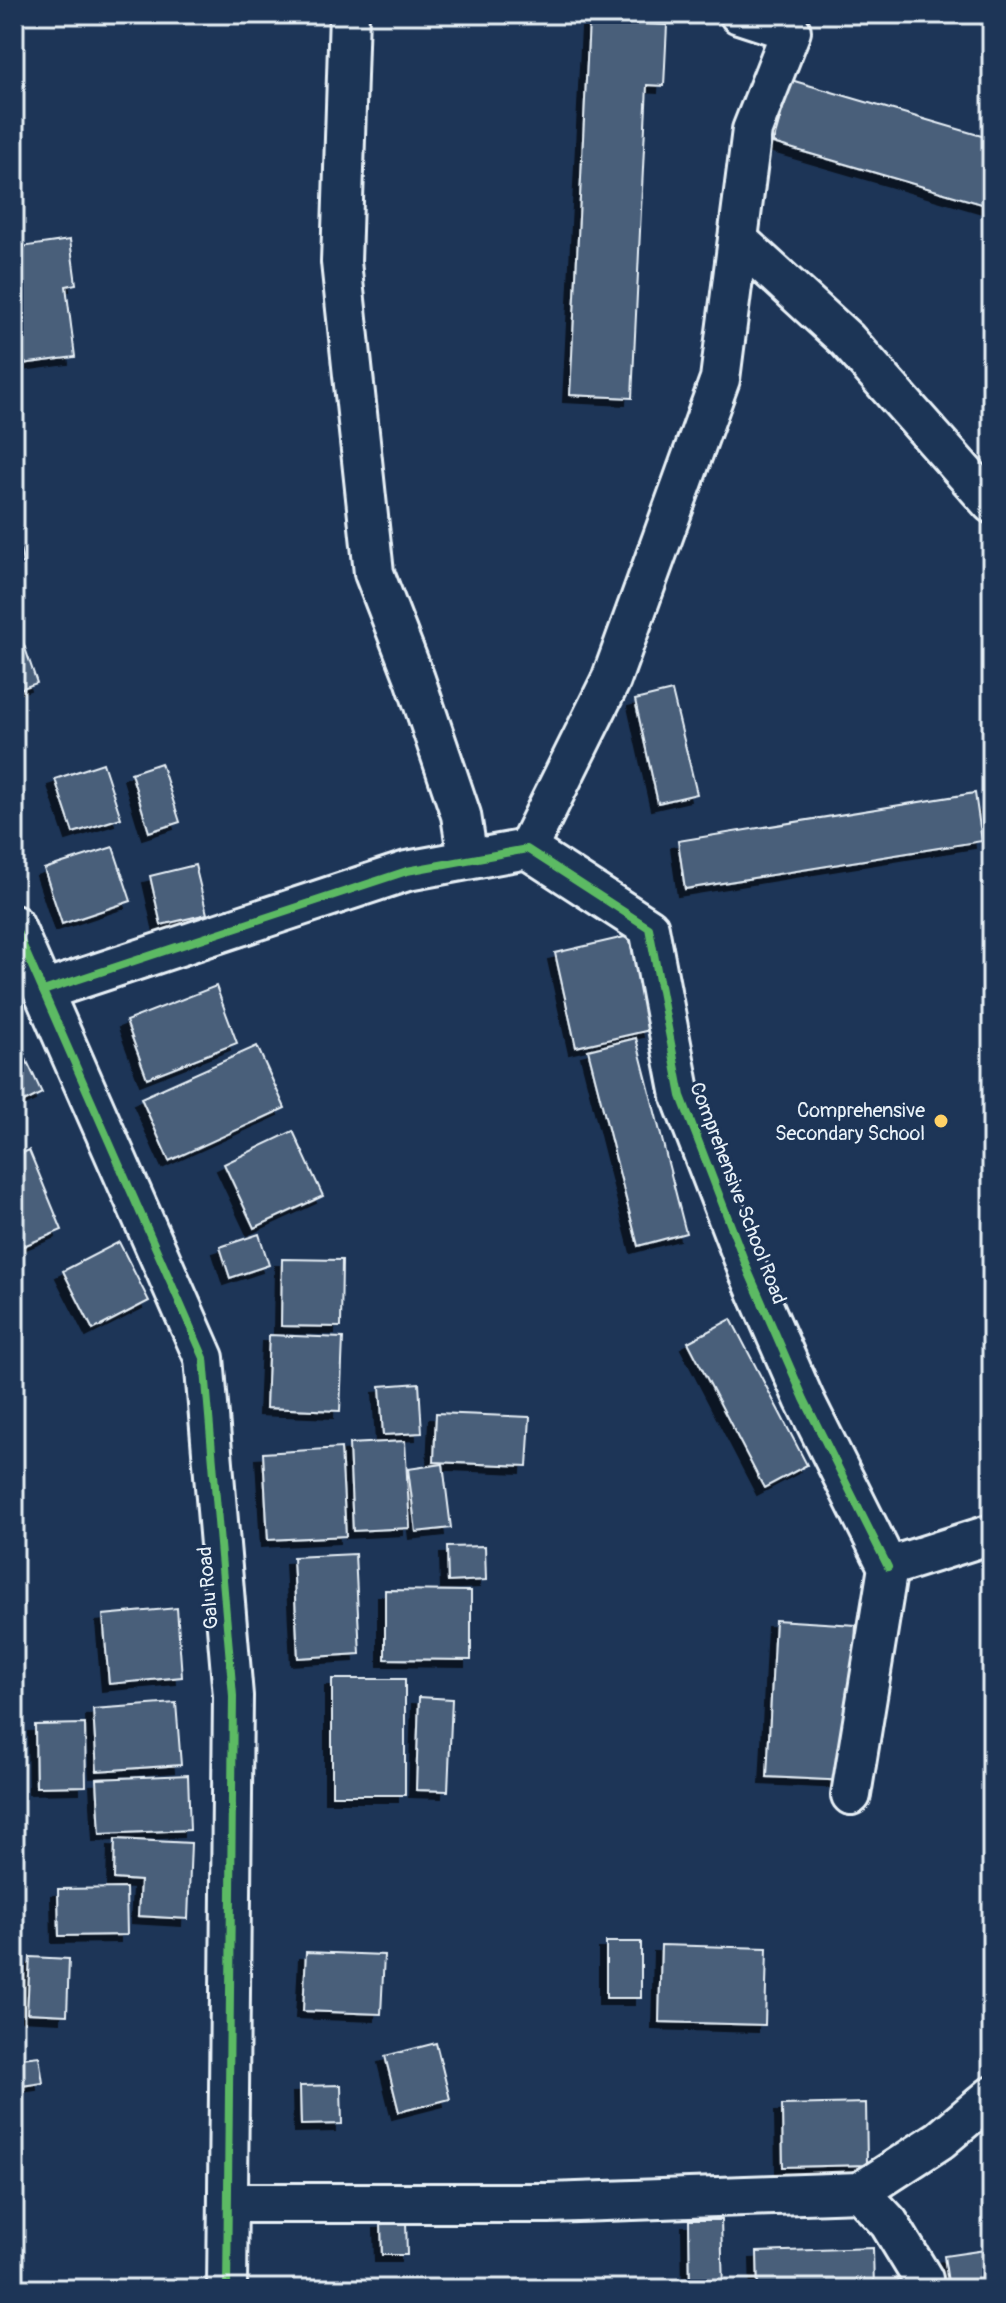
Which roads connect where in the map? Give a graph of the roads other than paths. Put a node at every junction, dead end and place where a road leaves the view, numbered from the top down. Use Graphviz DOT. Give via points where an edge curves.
graph roads {
  1 [pos="349,14"];
  2 [pos="739,14"];
  3 [pos="738,240"];
  4 [pos="992,504"];
  5 [pos="527,849"];
  6 [pos="468,859"];
  7 [pos="14,925"];
  8 [pos="43,991"];
  9 [pos="992,1534"];
  10 [pos="888,1567"];
  11 [pos="851,1795"];
  12 [pos="992,2096"];
  13 [pos="860,2192"];
  14 [pos="228,2203"];
  15 [pos="923,2279"];
  16 [pos="227,2289"];
  1 -- 6 [label="street" via="341,262 374,573 461,815"];
  2 -- 3 [label="street" via="791,31 752,130"];
  3 -- 4 [label="street" via="847,340"];
  3 -- 5 [label="street" via="720,379 611,680"];
  5 -- 6 [label="street"];
  5 -- 10 [label="street, Comprehensive School Road" via="649,928 681,1096 798,1385"];
  6 -- 8 [label="street" via="407,871"];
  7 -- 8 [label="street, Galu Road"];
  8 -- 14 [label="street, Galu Road" via="204,1358 233,1696"];
  9 -- 10 [label="street"];
  10 -- 11 [label="street"];
  12 -- 13 [label="street" via="940,2140"];
  13 -- 14 [label="street" via="549,2203"];
  13 -- 15 [label="street" via="889,2223"];
  14 -- 16 [label="street, Galu Road"];
}
